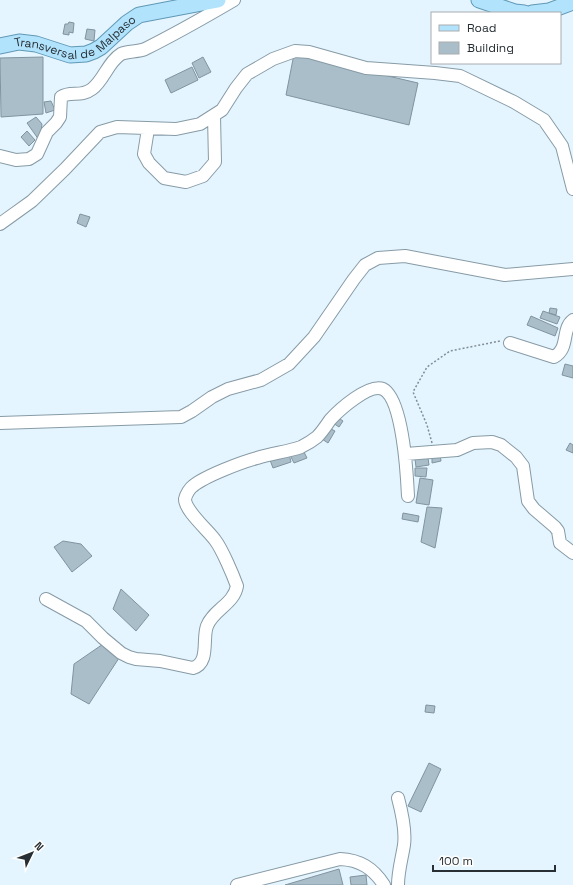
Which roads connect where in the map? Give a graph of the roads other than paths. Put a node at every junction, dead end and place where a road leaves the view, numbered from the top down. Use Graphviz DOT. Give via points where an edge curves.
graph roads {
  1 [pos="218,0"];
  2 [pos="234,0"];
  3 [pos="479,0"];
  4 [pos="573,2"];
  5 [pos="515,12"];
  6 [pos="540,12"];
  7 [pos="0,46"];
  8 [pos="214,116"];
  9 [pos="148,128"];
  10 [pos="0,156"];
  11 [pos="573,189"];
  12 [pos="0,224"];
  13 [pos="573,269"];
  14 [pos="573,320"];
  15 [pos="510,343"];
  16 [pos="0,423"];
  17 [pos="406,454"];
  18 [pos="408,496"];
  19 [pos="573,553"];
  20 [pos="46,599"];
  21 [pos="398,798"];
  22 [pos="237,885"];
  23 [pos="384,885"];
  24 [pos="398,885"];
  1 -- 7 [label="main road, Transversal de Malpaso" via="139,15 101,46 86,54 70,55 36,44 19,42"];
  2 -- 10 [label="street" via="143,50 122,54 92,89 82,94 65,94 61,97 60,116 47,132 37,154 30,159 16,160"];
  3 -- 5 [label="main road"];
  4 -- 6 [label="main road"];
  8 -- 9 [label="street" via="200,124 176,129"];
  8 -- 9 [label="street" via="215,162 203,176 186,182 164,178 149,163 144,154"];
  8 -- 11 [label="street" via="222,110 248,74 273,58 295,51 309,52 366,68 460,76 514,102 544,120 562,146"];
  9 -- 12 [label="street" via="117,127 100,132 32,201"];
  13 -- 16 [label="street" via="505,275 405,256 378,258 365,265 314,338 289,364 261,380 217,394 180,417"];
  14 -- 15 [label="street" via="568,327 562,349 554,357"];
  17 -- 18 [label="street"];
  17 -- 19 [label="street" via="457,450 473,443 492,442 501,445 523,466 528,502 555,527 560,543"];
  17 -- 20 [label="street" via="394,404 389,394 382,389 372,389 345,406 308,444 257,458 193,486 186,496 186,503 198,521 216,540 237,586 231,598 209,622 203,660 198,667 136,659 121,653 86,621"];
  21 -- 24 [label="street" via="404,844"];
  22 -- 23 [label="street" via="340,858 361,862 377,874"];
}
